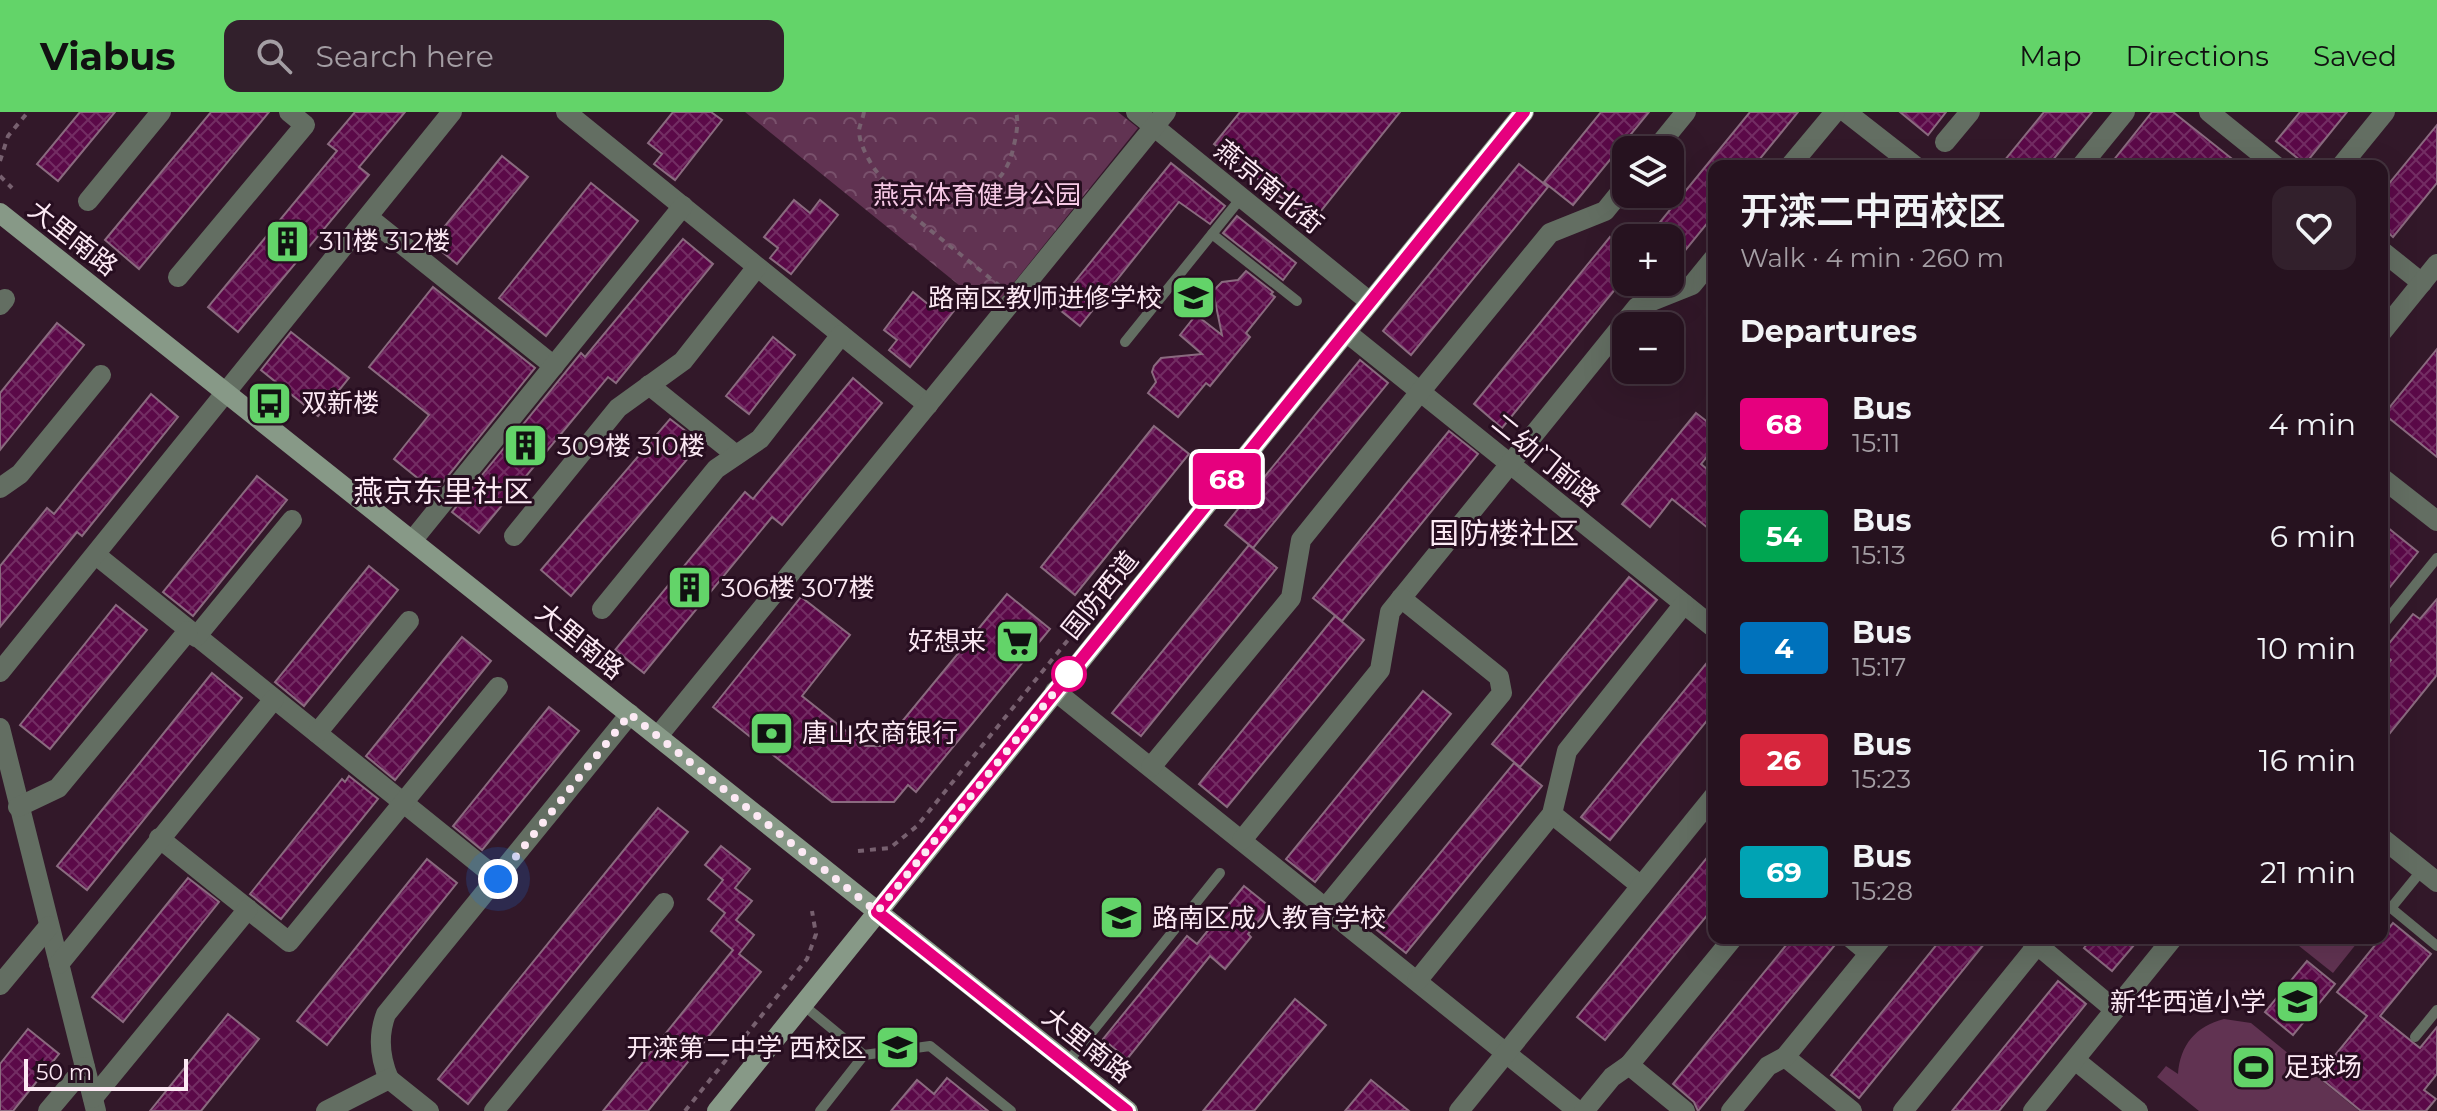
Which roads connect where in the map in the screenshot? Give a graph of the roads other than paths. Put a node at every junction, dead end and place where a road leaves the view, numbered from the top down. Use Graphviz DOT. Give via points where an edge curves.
graph roads {
  1 [pos="161,112"];
  2 [pos="289,112"];
  3 [pos="452,112"];
  4 [pos="1136,112"];
  5 [pos="1524,112"];
  6 [pos="1686,112"];
  7 [pos="1835,112"];
  8 [pos="1846,112"];
  9 [pos="1970,112"];
  10 [pos="2125,112"];
  11 [pos="2209,112"];
  12 [pos="2385,112"];
  13 [pos="575,115"];
  14 [pos="1160,119"];
  15 [pos="2235,120"];
  16 [pos="1666,136"];
  17 [pos="1945,142"];
  18 [pos="1795,160"];
  19 [pos="1907,160"];
  20 [pos="2086,160"];
  21 [pos="2271,160"];
  22 [pos="2346,160"];
  23 [pos="1241,198"];
  24 [pos="88,201"];
  25 [pos="1612,202"];
  26 [pos="683,206"];
  27 [pos="0,213"];
  28 [pos="368,217"];
  29 [pos="1212,234"];
  30 [pos="2388,256"];
  31 [pos="2437,264"];
  32 [pos="1708,265"];
  33 [pos="757,267"];
  34 [pos="178,277"];
  35 [pos="2422,283"];
  36 [pos="1297,301"];
  37 [pos="1370,302"];
  38 [pos="2388,325"];
  39 [pos="1346,332"];
  40 [pos="841,335"];
  41 [pos="1125,342"];
  42 [pos="554,366"];
  43 [pos="101,375"];
  44 [pos="649,385"];
  45 [pos="1420,392"];
  46 [pos="227,393"];
  47 [pos="928,405"];
  48 [pos="736,455"];
  49 [pos="1510,464"];
  50 [pos="2388,483"];
  51 [pos="0,488"];
  52 [pos="292,520"];
  53 [pos="2437,521"];
  54 [pos="416,536"];
  55 [pos="514,536"];
  56 [pos="96,555"];
  57 [pos="2437,558"];
  58 [pos="1401,598"];
  59 [pos="1684,604"];
  60 [pos="602,609"];
  61 [pos="2388,619"];
  62 [pos="409,621"];
  63 [pos="1708,623"];
  64 [pos="192,634"];
  65 [pos="0,672"];
  66 [pos="498,687"];
  67 [pos="1055,691"];
  68 [pos="274,699"];
  69 [pos="630,714"];
  70 [pos="0,728"];
  71 [pos="317,733"];
  72 [pos="658,736"];
  73 [pos="1151,767"];
  74 [pos="403,803"];
  75 [pos="18,807"];
  76 [pos="1552,814"];
  77 [pos="1706,821"];
  78 [pos="159,838"];
  79 [pos="1242,840"];
  80 [pos="2388,843"];
  81 [pos="1220,873"];
  82 [pos="2430,876"];
  83 [pos="498,879"];
  84 [pos="1641,886"];
  85 [pos="664,903"];
  86 [pos="2388,903"];
  87 [pos="2388,906"];
  88 [pos="1326,907"];
  89 [pos="248,909"];
  90 [pos="877,912"];
  91 [pos="49,926"];
  92 [pos="1728,944"];
  93 [pos="2033,944"];
  94 [pos="2041,944"];
  95 [pos="2168,944"];
  96 [pos="1876,946"];
  97 [pos="2437,946"];
  98 [pos="59,964"];
  99 [pos="1417,981"];
  100 [pos="0,985"];
  101 [pos="802,1004"];
  102 [pos="2115,1010"];
  103 [pos="2437,1010"];
  104 [pos="2415,1037"];
  105 [pos="1507,1053"];
  106 [pos="864,1055"];
  107 [pos="1785,1057"];
  108 [pos="2075,1060"];
  109 [pos="1067,1063"];
  110 [pos="1629,1065"];
  111 [pos="85,1067"];
  112 [pos="389,1079"];
  113 [pos="94,1104"];
  114 [pos="48,1111"];
  115 [pos="326,1111"];
  116 [pos="429,1111"];
  117 [pos="494,1111"];
  118 [pos="717,1111"];
  119 [pos="820,1111"];
  120 [pos="1011,1111"];
  121 [pos="1128,1111"];
  122 [pos="1459,1111"];
  123 [pos="1581,1111"];
  124 [pos="1685,1111"];
  125 [pos="1731,1111"];
  126 [pos="1852,1111"];
  127 [pos="1903,1111"];
  128 [pos="2033,1111"];
  129 [pos="2138,1111"];
  1 -- 24 [label="street"];
  2 -- 34 [label="street" via="305,125"];
  3 -- 28 [label="street"];
  4 -- 14 [label="street, 燕京南北街"];
  5 -- 37 [label="street, 国防西道"];
  6 -- 16 [label="street"];
  7 -- 18 [label="street"];
  8 -- 19 [label="street"];
  9 -- 17 [label="street"];
  10 -- 20 [label="street"];
  11 -- 15 [label="street"];
  12 -- 22 [label="street"];
  13 -- 26 [label="street"];
  14 -- 23 [label="street, 燕京南北街"];
  14 -- 47 [label="street"];
  15 -- 21 [label="street"];
  23 -- 29 [label="lane"];
  23 -- 37 [label="street, 燕京南北街"];
  25 -- 45 [label="street" via="1605,211 1550,233"];
  26 -- 33 [label="street"];
  26 -- 42 [label="street"];
  27 -- 46 [label="street, 大里南路"];
  28 -- 42 [label="street"];
  28 -- 46 [label="street"];
  29 -- 36 [label="lane"];
  29 -- 41 [label="lane"];
  30 -- 35 [label="street"];
  31 -- 35 [label="street"];
  32 -- 49 [label="street" via="1692,285 1637,307"];
  33 -- 40 [label="street"];
  33 -- 44 [label="street" via="683,361"];
  35 -- 38 [label="street"];
  37 -- 39 [label="street, 国防西道"];
  39 -- 45 [label="street, 二幼门前路"];
  39 -- 67 [label="street, 国防西道"];
  40 -- 47 [label="street"];
  40 -- 48 [label="street" via="760,439"];
  42 -- 54 [label="street"];
  43 -- 51 [label="street" via="20,474"];
  44 -- 48 [label="street"];
  44 -- 55 [label="street" via="618,408"];
  45 -- 49 [label="street, 二幼门前路"];
  45 -- 73 [label="street" via="1301,540 1291,598"];
  46 -- 56 [label="street"];
  46 -- 69 [label="street, 大里南路"];
  47 -- 72 [label="street"];
  48 -- 60 [label="street" via="716,469"];
  49 -- 58 [label="street"];
  49 -- 59 [label="street, 二幼门前路"];
  50 -- 53 [label="street"];
  52 -- 64 [label="street"];
  56 -- 64 [label="street"];
  56 -- 65 [label="street"];
  57 -- 61 [label="lane"];
  58 -- 79 [label="street" via="1390,612 1380,670"];
  58 -- 88 [label="street" via="1499,677 1502,693"];
  59 -- 63 [label="street, 二幼门前路"];
  59 -- 76 [label="street" via="1567,751"];
  62 -- 71 [label="street"];
  64 -- 68 [label="street"];
  64 -- 75 [label="street" via="58,788"];
  66 -- 74 [label="street"];
  67 -- 73 [label="street"];
  67 -- 90 [label="street, 国防西道"];
  68 -- 71 [label="street"];
  68 -- 78 [label="street"];
  69 -- 72 [label="street, 大里南路"];
  69 -- 83 [label="street"];
  70 -- 75 [label="street"];
  71 -- 74 [label="street"];
  72 -- 90 [label="street, 大里南路"];
  73 -- 79 [label="street"];
  74 -- 83 [label="street"];
  74 -- 89 [label="street" via="289,942"];
  75 -- 91 [label="street"];
  76 -- 84 [label="street"];
  76 -- 99 [label="street"];
  77 -- 84 [label="street"];
  78 -- 89 [label="street"];
  78 -- 98 [label="street"];
  79 -- 88 [label="street"];
  80 -- 82 [label="street"];
  81 -- 109 [label="lane"];
  82 -- 86 [label="lane"];
  83 -- 112 [label="street" via="386,1014 380,1030"];
  84 -- 105 [label="street"];
  85 -- 117 [label="street"];
  87 -- 97 [label="lane"];
  88 -- 99 [label="street"];
  89 -- 113 [label="street"];
  90 -- 101 [label="street, 国防西道"];
  90 -- 109 [label="street, 大里南路"];
  91 -- 98 [label="street"];
  91 -- 100 [label="street"];
  92 -- 110 [label="street"];
  93 -- 127 [label="street"];
  94 -- 102 [label="street"];
  95 -- 102 [label="street"];
  96 -- 107 [label="street"];
  98 -- 111 [label="street"];
  99 -- 105 [label="street"];
  101 -- 106 [label="lane"];
  101 -- 118 [label="street, 国防西道"];
  102 -- 108 [label="street"];
  103 -- 104 [label="lane"];
  105 -- 122 [label="street"];
  105 -- 123 [label="street"];
  106 -- 119 [label="lane"];
  106 -- 120 [label="lane" via="930,1046"];
  107 -- 125 [label="street" via="1768,1066"];
  107 -- 126 [label="street"];
  108 -- 128 [label="street"];
  108 -- 129 [label="street"];
  109 -- 121 [label="street, 大里南路"];
  110 -- 123 [label="street"];
  110 -- 124 [label="street"];
  111 -- 113 [label="street"];
  111 -- 114 [label="street"];
  112 -- 115 [label="street"];
  112 -- 116 [label="street"];
}
